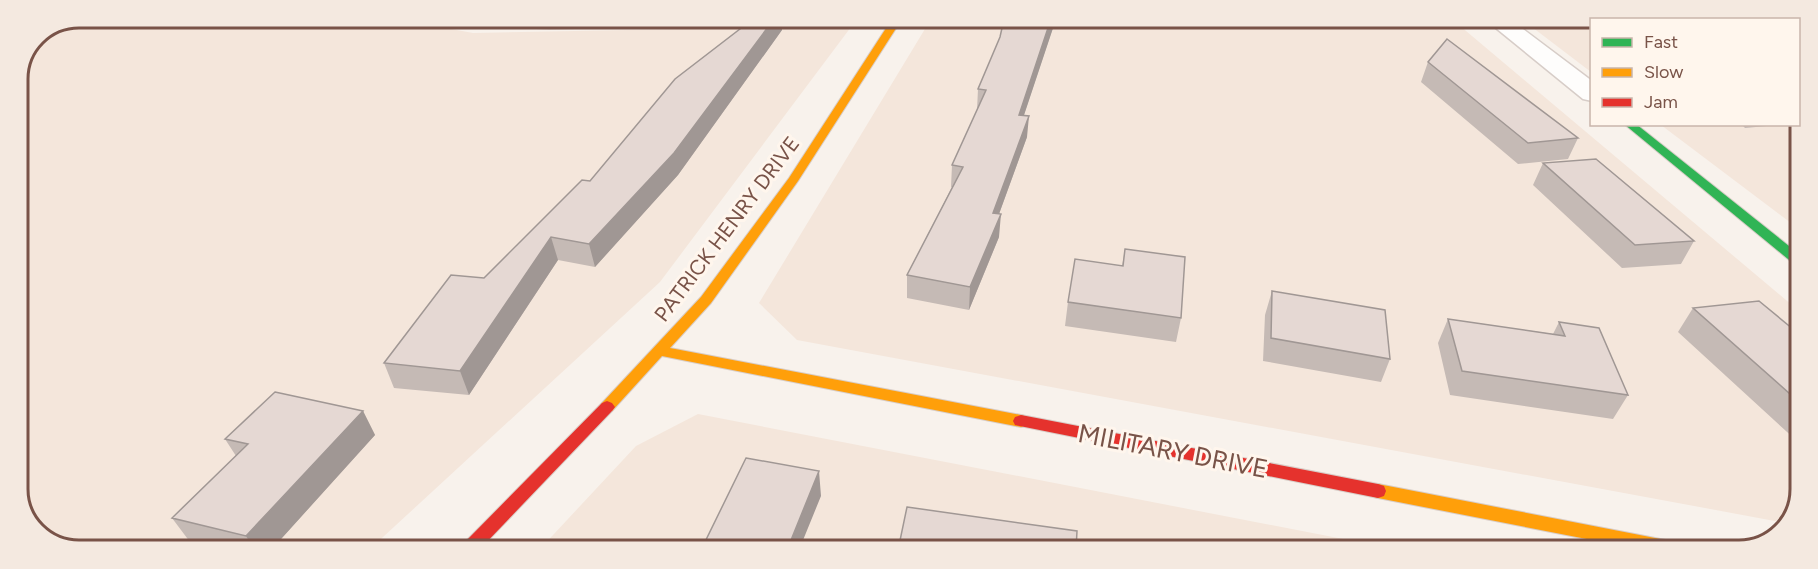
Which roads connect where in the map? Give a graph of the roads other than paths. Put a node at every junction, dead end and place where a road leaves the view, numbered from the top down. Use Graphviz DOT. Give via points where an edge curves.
graph roads {
  1 [pos="891,28"];
  2 [pos="1507,28"];
  3 [pos="1590,92"];
  4 [pos="1631,126"];
  5 [pos="1789,253"];
  6 [pos="661,351"];
  7 [pos="478,540"];
  8 [pos="1630,540"];
  1 -- 6 [label="street, PATRICK HENRY DRIVE" via="794,180 706,300"];
  2 -- 3 [label="street"];
  4 -- 5 [label="street"];
  6 -- 7 [label="street, PATRICK HENRY DRIVE"];
  6 -- 8 [label="street, MILITARY DRIVE"];
}
